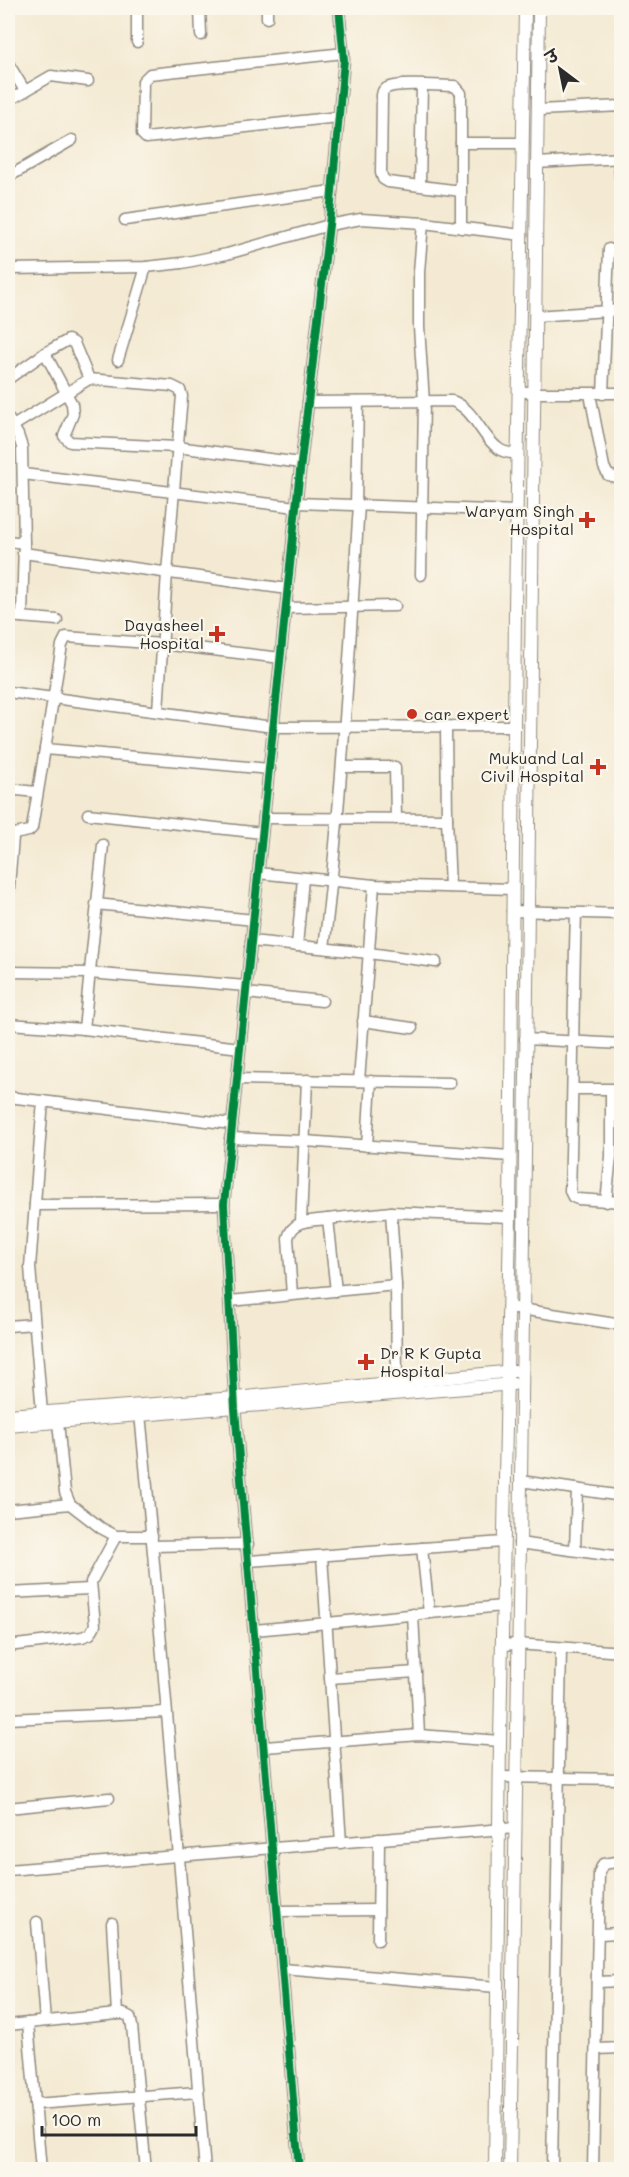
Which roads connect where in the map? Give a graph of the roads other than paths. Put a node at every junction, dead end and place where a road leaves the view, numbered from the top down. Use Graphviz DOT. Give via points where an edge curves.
graph roads {
  1 [pos="137,8"];
  2 [pos="200,8"];
  3 [pos="339,8"];
  4 [pos="525,8"];
  5 [pos="539,8"];
  6 [pos="201,35"];
  7 [pos="137,42"];
  8 [pos="344,53"];
  9 [pos="8,63"];
  10 [pos="88,81"];
  11 [pos="422,86"];
  12 [pos="25,91"];
  13 [pos="8,101"];
  14 [pos="621,106"];
  15 [pos="538,110"];
  16 [pos="338,117"];
  17 [pos="72,140"];
  18 [pos="461,143"];
  19 [pos="523,143"];
  20 [pos="620,158"];
  21 [pos="537,163"];
  22 [pos="8,177"];
  23 [pos="420,185"];
  24 [pos="332,191"];
  25 [pos="461,191"];
  26 [pos="621,192"];
  27 [pos="125,220"];
  28 [pos="423,223"];
  29 [pos="329,225"];
  30 [pos="461,228"];
  31 [pos="522,235"];
  32 [pos="609,249"];
  33 [pos="146,267"];
  34 [pos="8,269"];
  35 [pos="621,310"];
  36 [pos="606,311"];
  37 [pos="535,316"];
  38 [pos="45,353"];
  39 [pos="118,360"];
  40 [pos="8,379"];
  41 [pos="89,379"];
  42 [pos="66,392"];
  43 [pos="519,392"];
  44 [pos="534,393"];
  45 [pos="621,393"];
  46 [pos="590,394"];
  47 [pos="603,394"];
  48 [pos="308,402"];
  49 [pos="358,402"];
  50 [pos="424,402"];
  51 [pos="10,422"];
  52 [pos="177,447"];
  53 [pos="518,454"];
  54 [pos="301,463"];
  55 [pos="23,474"];
  56 [pos="621,476"];
  57 [pos="174,491"];
  58 [pos="297,505"];
  59 [pos="357,505"];
  60 [pos="422,508"];
  61 [pos="516,512"];
  62 [pos="8,542"];
  63 [pos="23,548"];
  64 [pos="167,573"];
  65 [pos="421,576"];
  66 [pos="288,589"];
  67 [pos="395,606"];
  68 [pos="352,607"];
  69 [pos="286,608"];
  70 [pos="8,616"];
  71 [pos="22,617"];
  72 [pos="57,620"];
  73 [pos="162,644"];
  74 [pos="281,658"];
  75 [pos="8,692"];
  76 [pos="54,696"];
  77 [pos="158,711"];
  78 [pos="345,726"];
  79 [pos="446,726"];
  80 [pos="514,726"];
  81 [pos="273,727"];
  82 [pos="45,749"];
  83 [pos="342,767"];
  84 [pos="270,770"];
  85 [pos="8,789"];
  86 [pos="36,792"];
  87 [pos="88,814"];
  88 [pos="264,818"];
  89 [pos="338,818"];
  90 [pos="396,819"];
  91 [pos="447,819"];
  92 [pos="262,833"];
  93 [pos="103,845"];
  94 [pos="258,873"];
  95 [pos="303,878"];
  96 [pos="332,881"];
  97 [pos="374,885"];
  98 [pos="450,887"];
  99 [pos="513,889"];
  100 [pos="8,897"];
  101 [pos="96,904"];
  102 [pos="512,911"];
  103 [pos="527,911"];
  104 [pos="576,913"];
  105 [pos="621,914"];
  106 [pos="254,920"];
  107 [pos="251,941"];
  108 [pos="297,946"];
  109 [pos="324,948"];
  110 [pos="369,952"];
  111 [pos="436,962"];
  112 [pos="8,972"];
  113 [pos="89,973"];
  114 [pos="246,990"];
  115 [pos="322,1001"];
  116 [pos="363,1021"];
  117 [pos="8,1024"];
  118 [pos="412,1028"];
  119 [pos="84,1029"];
  120 [pos="525,1039"];
  121 [pos="573,1041"];
  122 [pos="621,1044"];
  123 [pos="240,1048"];
  124 [pos="237,1079"];
  125 [pos="307,1080"];
  126 [pos="359,1081"];
  127 [pos="371,1081"];
  128 [pos="450,1083"];
  129 [pos="574,1089"];
  130 [pos="616,1090"];
  131 [pos="8,1097"];
  132 [pos="43,1101"];
  133 [pos="232,1124"];
  134 [pos="230,1138"];
  135 [pos="305,1141"];
  136 [pos="368,1146"];
  137 [pos="510,1156"];
  138 [pos="616,1157"];
  139 [pos="606,1202"];
  140 [pos="621,1202"];
  141 [pos="224,1204"];
  142 [pos="35,1205"];
  143 [pos="391,1212"];
  144 [pos="510,1217"];
  145 [pos="328,1219"];
  146 [pos="301,1222"];
  147 [pos="396,1285"];
  148 [pos="336,1291"];
  149 [pos="292,1295"];
  150 [pos="230,1301"];
  151 [pos="508,1307"];
  152 [pos="522,1310"];
  153 [pos="34,1324"];
  154 [pos="621,1325"];
  155 [pos="8,1326"];
  156 [pos="506,1371"];
  157 [pos="521,1371"];
  158 [pos="397,1381"];
  159 [pos="520,1384"];
  160 [pos="506,1385"];
  161 [pos="235,1403"];
  162 [pos="42,1413"];
  163 [pos="140,1414"];
  164 [pos="8,1415"];
  165 [pos="58,1422"];
  166 [pos="8,1426"];
  167 [pos="521,1481"];
  168 [pos="577,1489"];
  169 [pos="621,1496"];
  170 [pos="69,1504"];
  171 [pos="8,1510"];
  172 [pos="116,1536"];
  173 [pos="153,1541"];
  174 [pos="503,1542"];
  175 [pos="519,1543"];
  176 [pos="248,1544"];
  177 [pos="423,1548"];
  178 [pos="575,1550"];
  179 [pos="322,1556"];
  180 [pos="621,1557"];
  181 [pos="249,1562"];
  182 [pos="90,1589"];
  183 [pos="8,1593"];
  184 [pos="502,1606"];
  185 [pos="429,1613"];
  186 [pos="413,1614"];
  187 [pos="327,1623"];
  188 [pos="255,1630"];
  189 [pos="517,1644"];
  190 [pos="502,1645"];
  191 [pos="8,1646"];
  192 [pos="561,1647"];
  193 [pos="621,1652"];
  194 [pos="416,1672"];
  195 [pos="330,1678"];
  196 [pos="166,1712"];
  197 [pos="8,1719"];
  198 [pos="419,1735"];
  199 [pos="500,1741"];
  200 [pos="334,1742"];
  201 [pos="265,1747"];
  202 [pos="500,1777"];
  203 [pos="515,1777"];
  204 [pos="558,1778"];
  205 [pos="621,1779"];
  206 [pos="109,1798"];
  207 [pos="8,1808"];
  208 [pos="515,1828"];
  209 [pos="499,1830"];
  210 [pos="380,1839"];
  211 [pos="341,1843"];
  212 [pos="273,1848"];
  213 [pos="178,1856"];
  214 [pos="621,1861"];
  215 [pos="8,1870"];
  216 [pos="378,1910"];
  217 [pos="278,1911"];
  218 [pos="37,1922"];
  219 [pos="112,1923"];
  220 [pos="621,1933"];
  221 [pos="598,1934"];
  222 [pos="378,1940"];
  223 [pos="283,1969"];
  224 [pos="621,1981"];
  225 [pos="597,1982"];
  226 [pos="497,1987"];
  227 [pos="117,2014"];
  228 [pos="45,2021"];
  229 [pos="28,2022"];
  230 [pos="8,2025"];
  231 [pos="621,2048"];
  232 [pos="596,2049"];
  233 [pos="198,2092"];
  234 [pos="138,2095"];
  235 [pos="35,2104"];
  236 [pos="41,2169"];
  237 [pos="146,2169"];
  238 [pos="205,2169"];
  239 [pos="299,2169"];
  240 [pos="495,2169"];
  241 [pos="510,2169"];
  242 [pos="552,2169"];
  243 [pos="593,2169"];
  1 -- 7 [label="street"];
  2 -- 6 [label="street"];
  3 -- 8 [label="street"];
  4 -- 19 [label="main road"];
  5 -- 15 [label="main road"];
  8 -- 16 [label="street"];
  8 -- 16 [label="street" via="150,74 143,81 141,134 146,138"];
  9 -- 12 [label="street"];
  10 -- 12 [label="street" via="51,76"];
  11 -- 18 [label="street" via="459,88"];
  11 -- 23 [label="street"];
  11 -- 23 [label="street" via="389,87 382,95 383,179"];
  12 -- 13 [label="street"];
  14 -- 15 [label="street"];
  15 -- 21 [label="main road"];
  16 -- 24 [label="street"];
  17 -- 22 [label="street"];
  18 -- 19 [label="street"];
  18 -- 25 [label="street"];
  19 -- 31 [label="main road"];
  20 -- 21 [label="street"];
  20 -- 26 [label="street"];
  21 -- 37 [label="main road"];
  23 -- 25 [label="street"];
  24 -- 27 [label="street"];
  24 -- 29 [label="street"];
  25 -- 30 [label="street"];
  28 -- 29 [label="street" via="361,219"];
  28 -- 30 [label="street"];
  28 -- 50 [label="street" via="419,316"];
  29 -- 33 [label="street" via="226,254"];
  29 -- 48 [label="street"];
  30 -- 31 [label="street"];
  31 -- 43 [label="main road"];
  32 -- 36 [label="street"];
  33 -- 34 [label="street"];
  33 -- 39 [label="street"];
  35 -- 36 [label="street"];
  36 -- 37 [label="street"];
  36 -- 47 [label="street"];
  37 -- 44 [label="main road"];
  38 -- 40 [label="street"];
  38 -- 41 [label="street" via="72,341"];
  38 -- 42 [label="street"];
  41 -- 42 [label="street"];
  41 -- 52 [label="street" via="172,386 180,390"];
  42 -- 51 [label="street"];
  42 -- 52 [label="street" via="74,409 64,436 70,442"];
  43 -- 44 [label="street"];
  43 -- 53 [label="main road"];
  44 -- 46 [label="street"];
  44 -- 103 [label="main road"];
  45 -- 47 [label="street"];
  46 -- 47 [label="street"];
  46 -- 56 [label="street" via="604,467 608,474"];
  48 -- 49 [label="street"];
  48 -- 54 [label="street"];
  49 -- 50 [label="street"];
  49 -- 59 [label="street"];
  50 -- 53 [label="street" via="460,404 500,450"];
  50 -- 60 [label="street"];
  51 -- 55 [label="street" via="22,447"];
  52 -- 54 [label="street"];
  52 -- 57 [label="street"];
  53 -- 61 [label="main road"];
  54 -- 58 [label="street"];
  55 -- 57 [label="street"];
  55 -- 63 [label="street"];
  57 -- 58 [label="street"];
  57 -- 64 [label="street"];
  58 -- 59 [label="street"];
  58 -- 66 [label="street"];
  59 -- 60 [label="street"];
  59 -- 68 [label="street"];
  60 -- 61 [label="street"];
  60 -- 65 [label="street"];
  61 -- 80 [label="main road"];
  62 -- 63 [label="street"];
  63 -- 64 [label="street"];
  63 -- 71 [label="street"];
  64 -- 66 [label="street"];
  64 -- 73 [label="street"];
  66 -- 69 [label="street"];
  67 -- 68 [label="street"];
  68 -- 69 [label="street"];
  68 -- 78 [label="street"];
  69 -- 74 [label="street"];
  70 -- 71 [label="street"];
  71 -- 72 [label="street"];
  73 -- 74 [label="street"];
  73 -- 76 [label="street" via="66,638 62,642"];
  73 -- 77 [label="street"];
  74 -- 81 [label="street"];
  75 -- 76 [label="street"];
  76 -- 77 [label="street"];
  76 -- 82 [label="street"];
  77 -- 81 [label="street"];
  78 -- 79 [label="street"];
  78 -- 81 [label="street"];
  78 -- 83 [label="street"];
  79 -- 80 [label="street"];
  79 -- 91 [label="street"];
  80 -- 99 [label="main road"];
  81 -- 84 [label="street"];
  82 -- 84 [label="street"];
  82 -- 86 [label="street"];
  83 -- 89 [label="street"];
  83 -- 90 [label="street" via="395,767"];
  84 -- 88 [label="street"];
  85 -- 86 [label="street"];
  86 -- 100 [label="street" via="32,828 13,837"];
  87 -- 92 [label="street"];
  88 -- 89 [label="street"];
  88 -- 92 [label="street"];
  89 -- 90 [label="street"];
  89 -- 96 [label="street"];
  90 -- 91 [label="street"];
  91 -- 98 [label="street"];
  92 -- 94 [label="street"];
  93 -- 101 [label="street"];
  94 -- 95 [label="street"];
  94 -- 106 [label="street"];
  95 -- 96 [label="street"];
  95 -- 108 [label="street"];
  96 -- 97 [label="street"];
  96 -- 109 [label="street"];
  97 -- 98 [label="street"];
  97 -- 110 [label="street"];
  98 -- 99 [label="street"];
  99 -- 102 [label="main road"];
  101 -- 106 [label="street"];
  101 -- 113 [label="street"];
  102 -- 103 [label="street"];
  102 -- 137 [label="main road"];
  103 -- 104 [label="street"];
  103 -- 120 [label="main road"];
  104 -- 105 [label="street"];
  104 -- 121 [label="street"];
  106 -- 107 [label="street"];
  107 -- 108 [label="street"];
  107 -- 114 [label="street"];
  108 -- 109 [label="street"];
  109 -- 110 [label="street"];
  110 -- 111 [label="street"];
  110 -- 116 [label="street"];
  112 -- 113 [label="street"];
  113 -- 114 [label="street"];
  113 -- 119 [label="street"];
  114 -- 115 [label="street"];
  114 -- 123 [label="street"];
  116 -- 118 [label="street"];
  116 -- 126 [label="street"];
  117 -- 119 [label="street"];
  119 -- 123 [label="street"];
  120 -- 121 [label="street"];
  120 -- 152 [label="main road"];
  121 -- 122 [label="street"];
  121 -- 129 [label="street"];
  123 -- 124 [label="street"];
  124 -- 125 [label="street"];
  124 -- 133 [label="street"];
  125 -- 126 [label="street"];
  125 -- 135 [label="street"];
  126 -- 127 [label="street"];
  127 -- 128 [label="street"];
  127 -- 136 [label="street"];
  129 -- 130 [label="street"];
  129 -- 139 [label="street" via="570,1194 578,1200"];
  130 -- 138 [label="street"];
  131 -- 132 [label="street"];
  132 -- 133 [label="street"];
  132 -- 142 [label="street"];
  133 -- 134 [label="street"];
  134 -- 135 [label="street"];
  134 -- 141 [label="street"];
  135 -- 136 [label="street"];
  135 -- 146 [label="street"];
  136 -- 137 [label="street"];
  137 -- 144 [label="main road"];
  138 -- 139 [label="street"];
  139 -- 140 [label="street"];
  141 -- 142 [label="street"];
  141 -- 150 [label="street"];
  142 -- 153 [label="street" via="30,1267"];
  143 -- 144 [label="street"];
  143 -- 145 [label="street"];
  143 -- 147 [label="street"];
  144 -- 151 [label="main road"];
  145 -- 146 [label="street"];
  145 -- 148 [label="street"];
  146 -- 149 [label="street" via="292,1228 288,1238"];
  147 -- 148 [label="street"];
  147 -- 158 [label="street"];
  148 -- 149 [label="street"];
  149 -- 150 [label="street"];
  150 -- 161 [label="street"];
  151 -- 152 [label="street"];
  151 -- 156 [label="main road"];
  152 -- 154 [label="street"];
  152 -- 157 [label="main road"];
  153 -- 155 [label="street"];
  153 -- 162 [label="street"];
  156 -- 157 [label="main road"];
  156 -- 158 [label="main road"];
  156 -- 160 [label="main road"];
  157 -- 159 [label="main road"];
  158 -- 161 [label="main road"];
  159 -- 160 [label="main road"];
  159 -- 167 [label="main road"];
  160 -- 161 [label="main road"];
  160 -- 174 [label="main road"];
  161 -- 162 [label="main road"];
  161 -- 163 [label="main road"];
  161 -- 176 [label="street"];
  162 -- 164 [label="main road"];
  163 -- 165 [label="main road"];
  163 -- 173 [label="street"];
  165 -- 166 [label="main road"];
  165 -- 170 [label="street"];
  167 -- 168 [label="street"];
  167 -- 175 [label="main road"];
  168 -- 169 [label="street"];
  168 -- 178 [label="street"];
  170 -- 171 [label="street"];
  170 -- 172 [label="street"];
  172 -- 173 [label="street"];
  172 -- 182 [label="street"];
  173 -- 176 [label="street"];
  173 -- 196 [label="street"];
  174 -- 177 [label="street"];
  174 -- 184 [label="main road"];
  175 -- 178 [label="street"];
  175 -- 189 [label="main road"];
  176 -- 181 [label="street"];
  177 -- 179 [label="street"];
  177 -- 185 [label="street"];
  178 -- 180 [label="street"];
  179 -- 181 [label="street"];
  179 -- 187 [label="street"];
  181 -- 188 [label="street"];
  182 -- 183 [label="street"];
  182 -- 191 [label="street" via="95,1625 90,1634"];
  184 -- 185 [label="street"];
  184 -- 190 [label="main road"];
  185 -- 186 [label="street"];
  186 -- 187 [label="street"];
  186 -- 194 [label="street"];
  187 -- 188 [label="street"];
  187 -- 195 [label="street"];
  188 -- 201 [label="street"];
  189 -- 190 [label="street"];
  189 -- 192 [label="street"];
  189 -- 203 [label="main road"];
  190 -- 199 [label="main road"];
  192 -- 193 [label="street"];
  192 -- 204 [label="street"];
  194 -- 195 [label="street"];
  194 -- 198 [label="street"];
  195 -- 200 [label="street"];
  196 -- 197 [label="street"];
  196 -- 213 [label="street"];
  198 -- 199 [label="street"];
  198 -- 200 [label="street"];
  199 -- 202 [label="main road"];
  200 -- 201 [label="street"];
  200 -- 211 [label="street"];
  201 -- 212 [label="street"];
  202 -- 203 [label="street"];
  202 -- 209 [label="main road"];
  203 -- 204 [label="street"];
  203 -- 208 [label="main road"];
  204 -- 205 [label="street"];
  204 -- 242 [label="street"];
  206 -- 207 [label="street"];
  208 -- 209 [label="street"];
  208 -- 241 [label="main road"];
  209 -- 210 [label="street"];
  209 -- 226 [label="main road"];
  210 -- 211 [label="street"];
  210 -- 216 [label="street"];
  211 -- 212 [label="street"];
  212 -- 213 [label="street"];
  212 -- 217 [label="street"];
  213 -- 215 [label="street"];
  213 -- 233 [label="street"];
  214 -- 221 [label="street" via="600,1868"];
  216 -- 217 [label="street"];
  216 -- 222 [label="street"];
  217 -- 223 [label="street"];
  218 -- 228 [label="street"];
  219 -- 227 [label="street"];
  220 -- 221 [label="street"];
  221 -- 225 [label="street"];
  223 -- 226 [label="street"];
  223 -- 239 [label="street"];
  224 -- 225 [label="street"];
  225 -- 232 [label="street"];
  226 -- 240 [label="main road"];
  227 -- 228 [label="street"];
  227 -- 234 [label="street" via="130,2017"];
  228 -- 229 [label="street"];
  229 -- 230 [label="street"];
  229 -- 235 [label="street"];
  231 -- 232 [label="street"];
  232 -- 243 [label="street"];
  233 -- 234 [label="street"];
  233 -- 238 [label="street"];
  234 -- 235 [label="street"];
  234 -- 237 [label="street"];
  235 -- 236 [label="street"];
}
